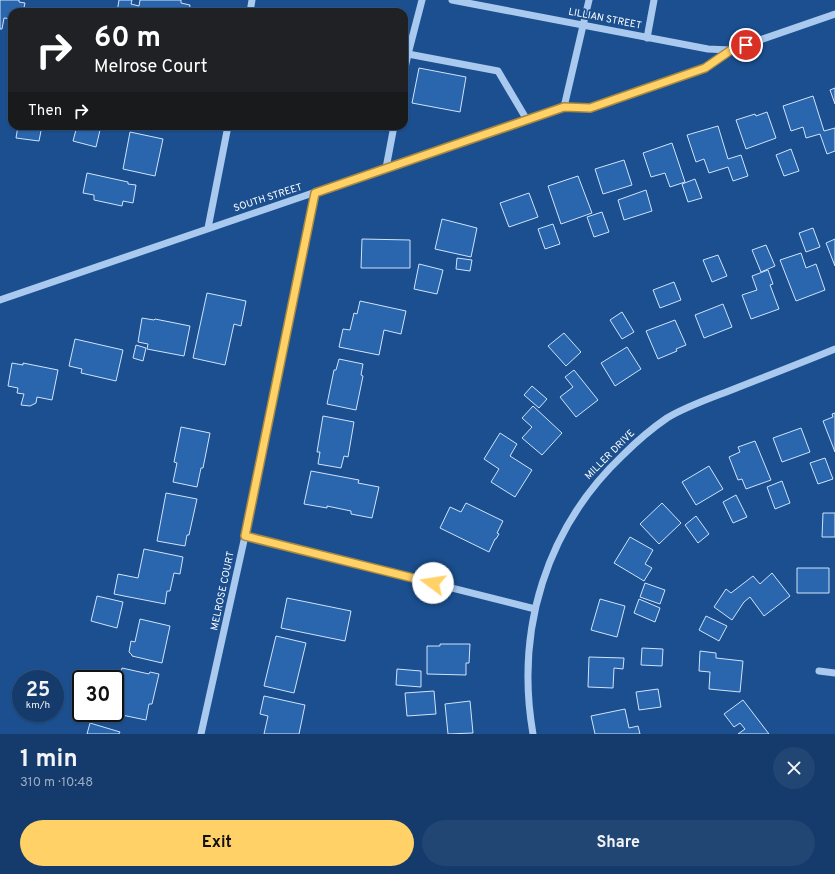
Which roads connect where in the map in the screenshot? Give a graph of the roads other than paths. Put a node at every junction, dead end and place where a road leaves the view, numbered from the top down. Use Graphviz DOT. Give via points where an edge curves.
graph roads {
  1 [pos="422,0"];
  2 [pos="452,0"];
  3 [pos="588,0"];
  4 [pos="654,0"];
  5 [pos="835,14"];
  6 [pos="584,25"];
  7 [pos="647,38"];
  8 [pos="731,50"];
  9 [pos="408,54"];
  10 [pos="564,107"];
  11 [pos="527,120"];
  12 [pos="227,130"];
  13 [pos="393,130"];
  14 [pos="386,168"];
  15 [pos="315,193"];
  16 [pos="208,228"];
  17 [pos="0,300"];
  18 [pos="835,349"];
  19 [pos="245,536"];
  20 [pos="535,609"];
  21 [pos="819,671"];
  22 [pos="835,673"];
  23 [pos="201,734"];
  24 [pos="533,734"];
  1 -- 9 [label="street"];
  2 -- 6 [label="street, LILLIAN STREET"];
  3 -- 6 [label="street"];
  4 -- 7 [label="street"];
  5 -- 8 [label="street, SOUTH STREET"];
  6 -- 7 [label="street, LILLIAN STREET"];
  6 -- 10 [label="street"];
  7 -- 8 [label="street, LILLIAN STREET" via="708,49"];
  8 -- 10 [label="street, SOUTH STREET" via="705,68 590,108"];
  9 -- 11 [label="street" via="498,71"];
  10 -- 11 [label="street, SOUTH STREET"];
  11 -- 14 [label="street, SOUTH STREET"];
  12 -- 16 [label="street"];
  13 -- 14 [label="street"];
  14 -- 15 [label="street, SOUTH STREET"];
  15 -- 16 [label="street, SOUTH STREET"];
  15 -- 19 [label="street, MELROSE COURT"];
  16 -- 17 [label="street, SOUTH STREET"];
  18 -- 20 [label="street, MILLER DRIVE" via="684,410 668,418 639,440 601,476 574,513 547,570"];
  19 -- 20 [label="street"];
  19 -- 23 [label="street, MELROSE COURT"];
  20 -- 24 [label="street, MILLER DRIVE" via="527,666"];
  21 -- 22 [label="street"];
}
